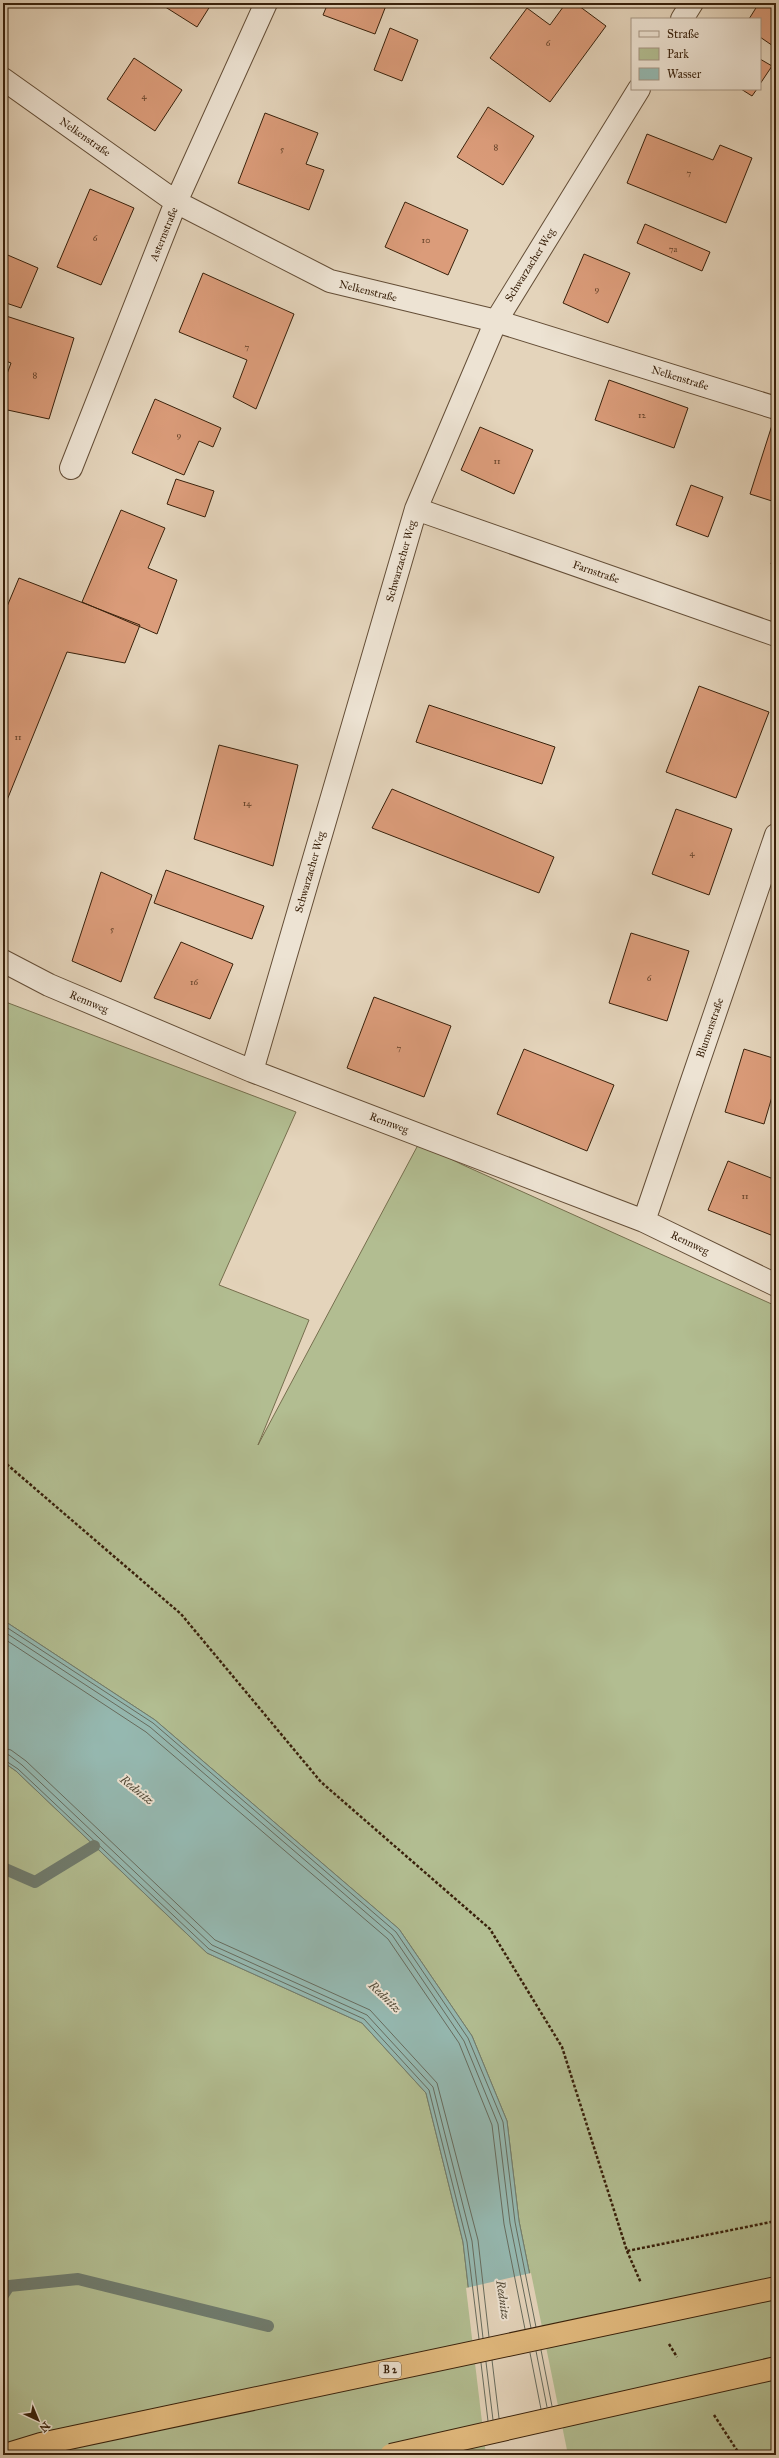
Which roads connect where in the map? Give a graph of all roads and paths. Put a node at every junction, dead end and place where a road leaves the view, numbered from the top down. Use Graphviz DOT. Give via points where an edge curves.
graph roads {
  1 [pos="266,3"];
  2 [pos="692,3"];
  3 [pos="683,18"];
  4 [pos="3,79"];
  5 [pos="638,90"];
  6 [pos="176,202"];
  7 [pos="496,321"];
  8 [pos="776,408"];
  9 [pos="71,468"];
  10 [pos="416,510"];
  11 [pos="776,635"];
  12 [pos="776,835"];
  13 [pos="3,961"];
  14 [pos="252,1071"];
  15 [pos="644,1221"];
  16 [pos="776,1285"];
  17 [pos="3,1460"];
  18 [pos="776,2221"];
  19 [pos="776,2288"];
  20 [pos="776,2368"];
  21 [pos="5,2455"];
  22 [pos="391,2455"];
  1 -- 6 [label="street, Asternstraße"];
  2 -- 3 [label="street"];
  4 -- 6 [label="street, Nelkenstraße"];
  5 -- 7 [label="street, Schwarzacher Weg"];
  6 -- 7 [label="street, Nelkenstraße" via="330,281"];
  6 -- 9 [label="street, Asternstraße"];
  7 -- 8 [label="street, Nelkenstraße"];
  7 -- 10 [label="street, Schwarzacher Weg"];
  10 -- 11 [label="street, Farnstraße"];
  10 -- 14 [label="street, Schwarzacher Weg"];
  12 -- 15 [label="street, Blumenstraße"];
  13 -- 14 [label="street, Rennweg" via="49,985"];
  14 -- 15 [label="street, Rennweg"];
  15 -- 16 [label="street, Rennweg"];
  17 -- 18 [label="path" via="181,1614 321,1782 490,1929 562,2047 627,2251"];
  19 -- 21 [label="highway, B 2, bridge" via="41,2444"];
  20 -- 22 [label="highway, bridge"];
}
